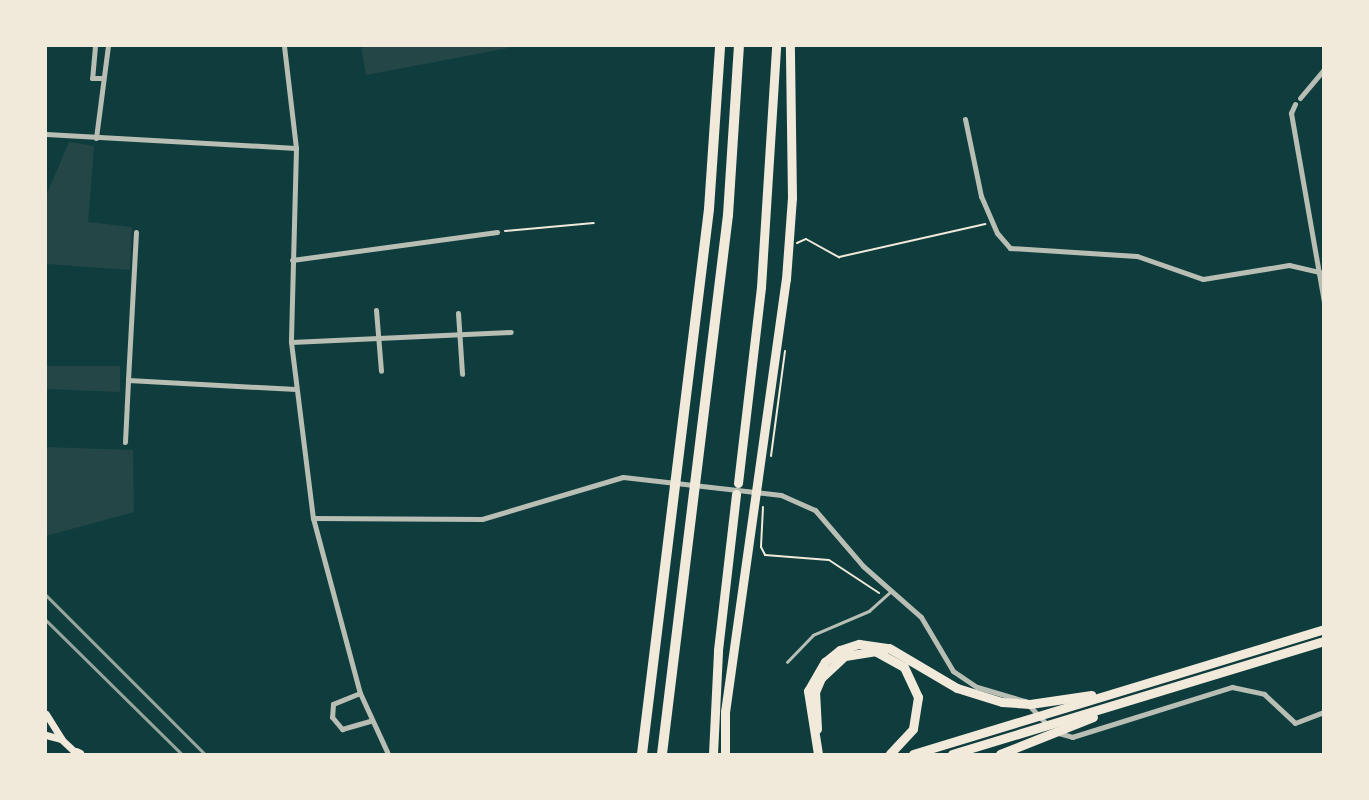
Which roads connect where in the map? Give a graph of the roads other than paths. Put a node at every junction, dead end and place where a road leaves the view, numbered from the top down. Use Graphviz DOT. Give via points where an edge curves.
graph roads {
  1 [pos="95,46"];
  2 [pos="107,46"];
  3 [pos="284,46"];
  4 [pos="720,46"];
  5 [pos="738,46"];
  6 [pos="776,46"];
  7 [pos="790,46"];
  8 [pos="1324,69"];
  9 [pos="103,78"];
  10 [pos="965,119"];
  11 [pos="46,134"];
  12 [pos="96,138"];
  13 [pos="296,148"];
  14 [pos="136,232"];
  15 [pos="497,232"];
  16 [pos="292,260"];
  17 [pos="1321,273"];
  18 [pos="1324,303"];
  19 [pos="376,310"];
  20 [pos="458,313"];
  21 [pos="511,332"];
  22 [pos="460,334"];
  23 [pos="379,339"];
  24 [pos="291,342"];
  25 [pos="381,371"];
  26 [pos="462,374"];
  27 [pos="128,380"];
  28 [pos="296,389"];
  29 [pos="125,442"];
  30 [pos="738,483"];
  31 [pos="736,494"];
  32 [pos="313,518"];
  33 [pos="888,595"];
  34 [pos="1324,629"];
  35 [pos="1324,641"];
  36 [pos="860,648"];
  37 [pos="787,662"];
  38 [pos="1120,691"];
  39 [pos="360,693"];
  40 [pos="1148,694"];
  41 [pos="1324,712"];
  42 [pos="46,714"];
  43 [pos="370,721"];
  44 [pos="46,735"];
  45 [pos="61,739"];
  46 [pos="78,753"];
  47 [pos="388,754"];
  48 [pos="642,754"];
  49 [pos="662,754"];
  50 [pos="713,754"];
  51 [pos="725,754"];
  52 [pos="818,754"];
  53 [pos="824,754"];
  54 [pos="890,754"];
  55 [pos="913,754"];
  56 [pos="952,754"];
  57 [pos="1000,754"];
  1 -- 9 [label="street" via="92,78"];
  2 -- 9 [label="street"];
  3 -- 13 [label="street"];
  4 -- 48 [label="highway" via="709,209"];
  5 -- 49 [label="highway" via="726,228"];
  6 -- 30 [label="highway" via="762,273"];
  7 -- 51 [label="highway" via="792,198 786,279 725,712"];
  8 -- 17 [label="street" via="1291,113"];
  9 -- 12 [label="street"];
  10 -- 17 [label="street" via="981,196 1004,243 1018,250 1137,256 1163,262 1186,277 1219,279 1289,265"];
  11 -- 12 [label="street"];
  12 -- 13 [label="street"];
  13 -- 16 [label="street"];
  14 -- 27 [label="street"];
  15 -- 16 [label="street"];
  16 -- 24 [label="street"];
  17 -- 18 [label="street"];
  19 -- 23 [label="street"];
  20 -- 22 [label="street"];
  21 -- 22 [label="street"];
  22 -- 23 [label="street"];
  22 -- 26 [label="street"];
  23 -- 24 [label="street"];
  23 -- 25 [label="street"];
  24 -- 28 [label="street"];
  27 -- 28 [label="street"];
  27 -- 29 [label="street"];
  28 -- 32 [label="street"];
  31 -- 50 [label="highway" via="718,650"];
  32 -- 33 [label="street" via="454,522 601,481 645,478 781,495 815,510"];
  32 -- 39 [label="street"];
  33 -- 37 [label="lane" via="869,611 813,635"];
  33 -- 41 [label="street" via="920,617 953,671 977,687 1025,701 1064,736 1232,687 1264,694 1294,723"];
  34 -- 38 [label="highway"];
  35 -- 40 [label="highway"];
  36 -- 38 [label="highway" via="889,648 957,688 1002,702 1030,704"];
  36 -- 52 [label="highway" via="825,662 808,691"];
  36 -- 53 [label="highway" via="832,666 815,692"];
  36 -- 54 [label="highway" via="904,667 918,697 913,729"];
  38 -- 55 [label="highway"];
  39 -- 43 [label="street"];
  39 -- 43 [label="street" via="333,704 332,716 342,729"];
  40 -- 56 [label="highway"];
  40 -- 57 [label="highway"];
  42 -- 45 [label="main road"];
  43 -- 47 [label="street"];
  44 -- 45 [label="main road"];
  45 -- 46 [label="main road"];
}
